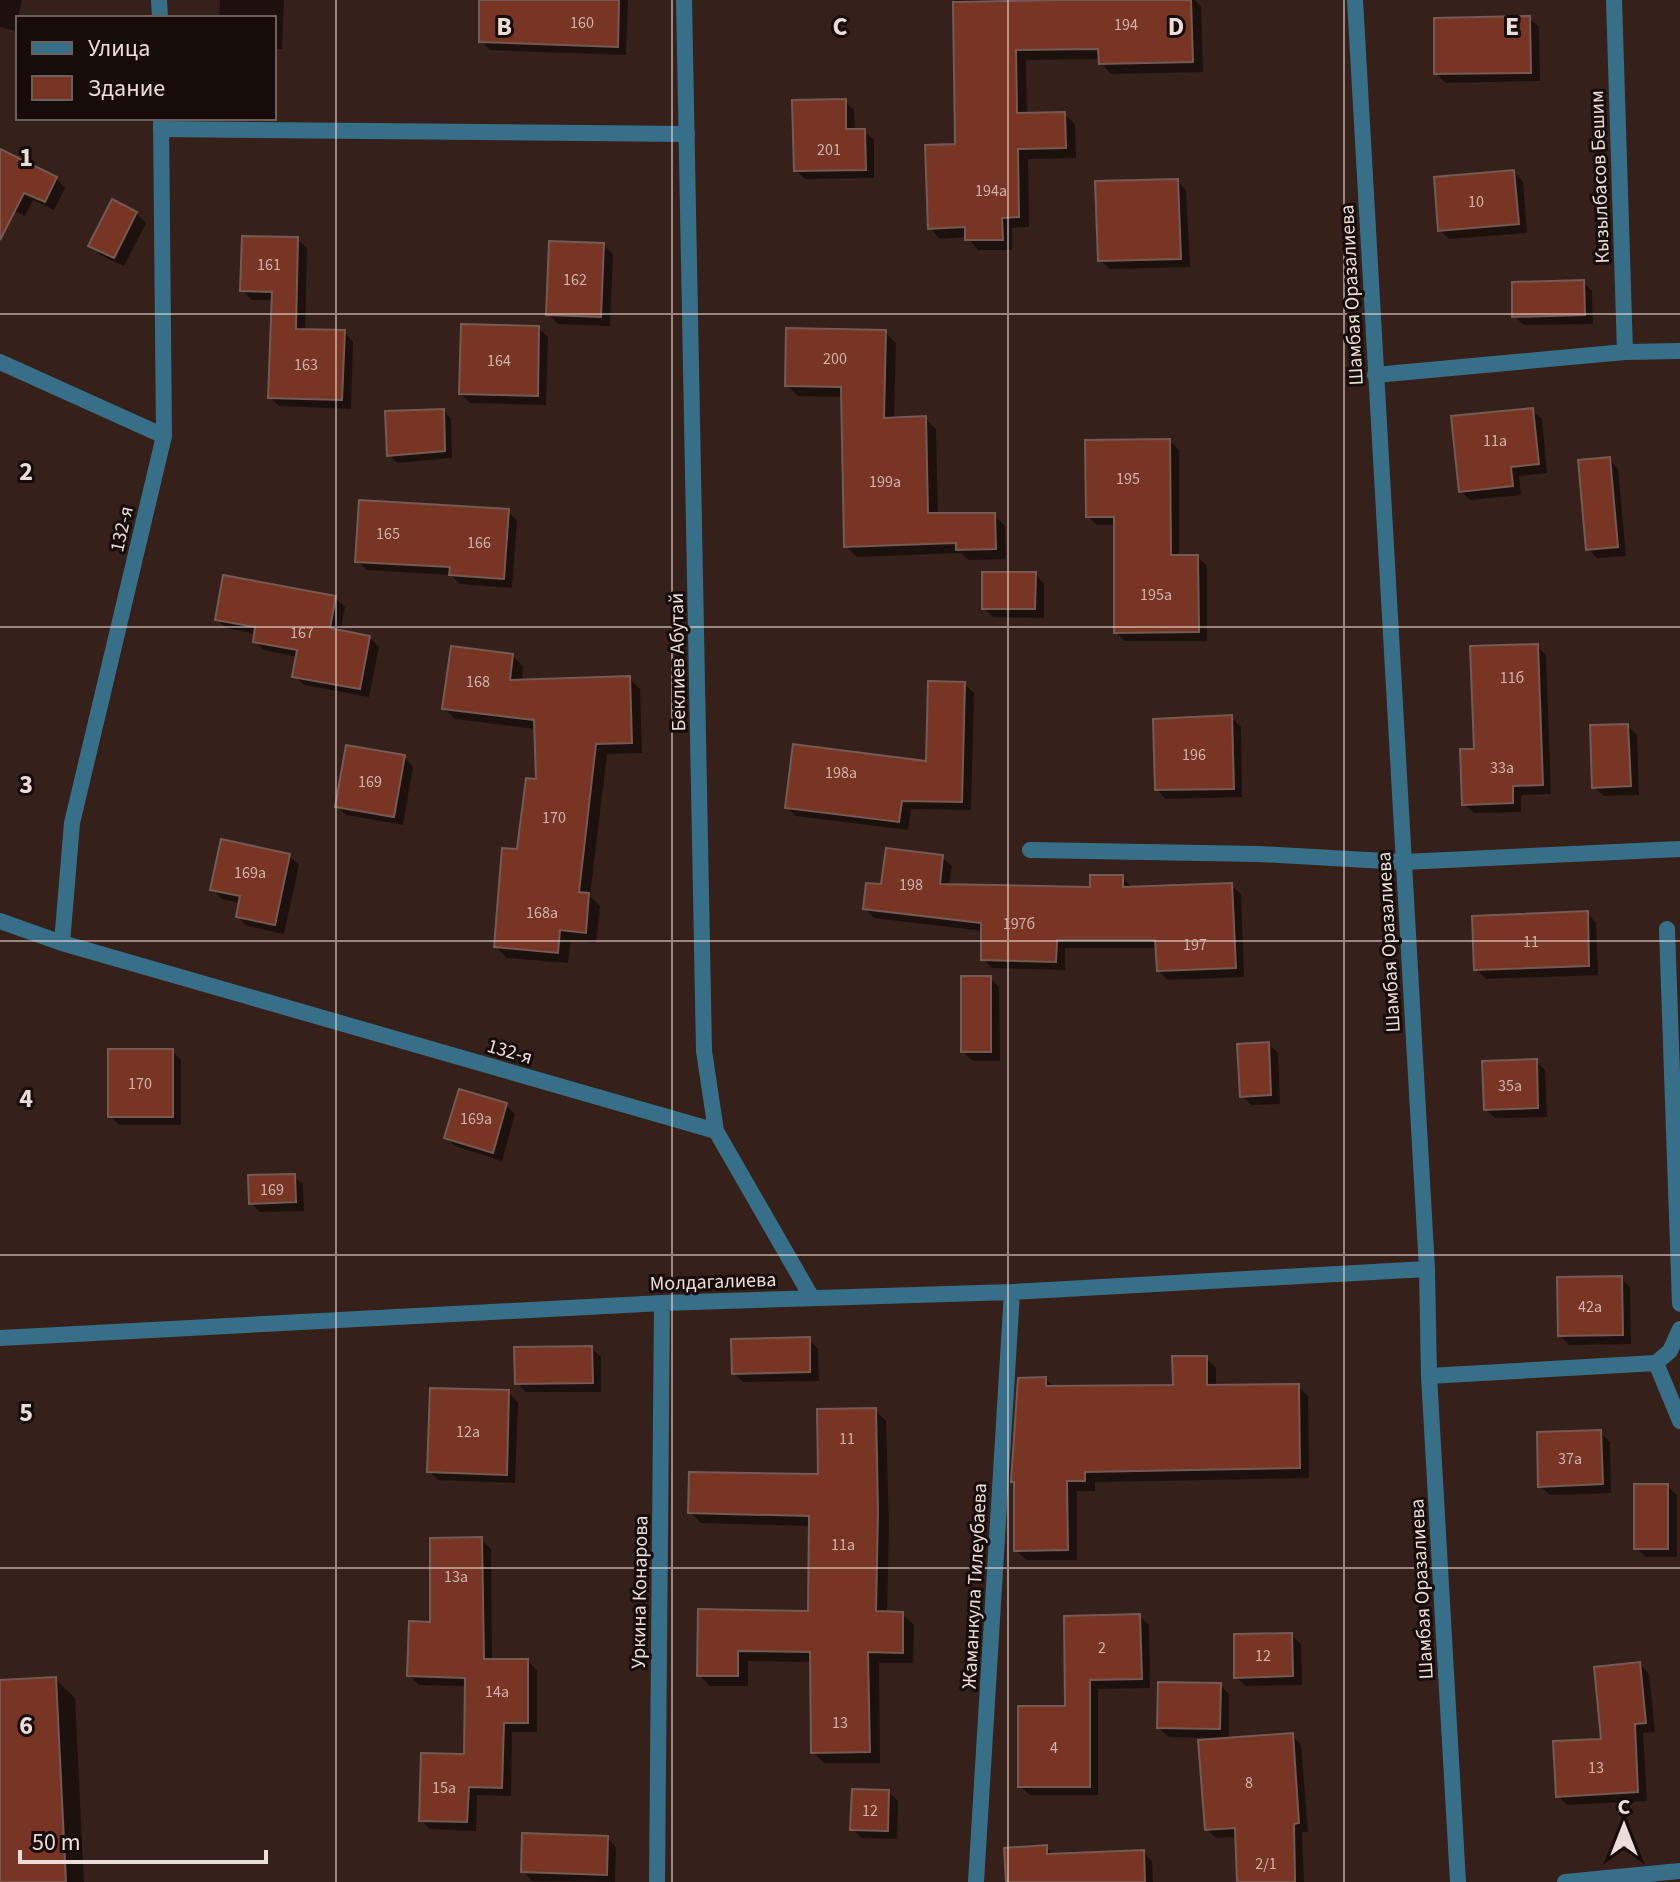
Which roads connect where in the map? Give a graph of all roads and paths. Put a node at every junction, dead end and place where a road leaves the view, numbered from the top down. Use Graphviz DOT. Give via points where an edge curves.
graph roads {
  1 [pos="684,0"];
  2 [pos="1355,0"];
  3 [pos="1614,0"];
  4 [pos="161,124"];
  5 [pos="687,134"];
  6 [pos="1680,351"];
  7 [pos="1625,352"];
  8 [pos="0,362"];
  9 [pos="1375,375"];
  10 [pos="164,436"];
  11 [pos="1680,849"];
  12 [pos="1030,850"];
  13 [pos="1403,862"];
  14 [pos="0,921"];
  15 [pos="1667,929"];
  16 [pos="62,943"];
  17 [pos="716,1131"];
  18 [pos="1427,1269"];
  19 [pos="1012,1292"];
  20 [pos="812,1298"];
  21 [pos="662,1303"];
  22 [pos="1680,1304"];
  23 [pos="1680,1329"];
  24 [pos="0,1338"];
  25 [pos="1656,1363"];
  26 [pos="1429,1376"];
  27 [pos="1680,1421"];
  28 [pos="1680,1871"];
  29 [pos="657,1882"];
  30 [pos="976,1882"];
  31 [pos="1458,1882"];
  32 [pos="1565,1882"];
  1 -- 5 [label="street, Беклиев Абутай"];
  2 -- 9 [label="street, Шамбая Оразалиева"];
  3 -- 7 [label="street, Кызылбасов Бешим"];
  4 -- 5 [label="street"];
  4 -- 10 [label="street, 132-я"];
  5 -- 17 [label="street, Беклиев Абутай" via="704,1051"];
  6 -- 7 [label="street"];
  7 -- 9 [label="street"];
  8 -- 10 [label="street"];
  9 -- 13 [label="street, Шамбая Оразалиева"];
  10 -- 16 [label="street, 132-я" via="72,823"];
  11 -- 13 [label="street"];
  12 -- 13 [label="street"];
  13 -- 18 [label="street, Шамбая Оразалиева"];
  14 -- 16 [label="street, 132-я"];
  15 -- 22 [label="street"];
  16 -- 17 [label="street, 132-я"];
  17 -- 20 [label="street, Беклиев Абутай"];
  18 -- 19 [label="street, Молдагалиева"];
  18 -- 26 [label="street, Шамбая Оразалиева"];
  19 -- 20 [label="street, Молдагалиева"];
  19 -- 30 [label="street, Жаманкула Тилеубаева"];
  20 -- 21 [label="street, Молдагалиева"];
  21 -- 24 [label="street, Молдагалиева"];
  21 -- 29 [label="street, Уркина Конарова"];
  23 -- 25 [label="street" via="1670,1351"];
  25 -- 26 [label="street"];
  25 -- 27 [label="street"];
  26 -- 31 [label="street, Шамбая Оразалиева"];
  28 -- 32 [label="street"];
}
